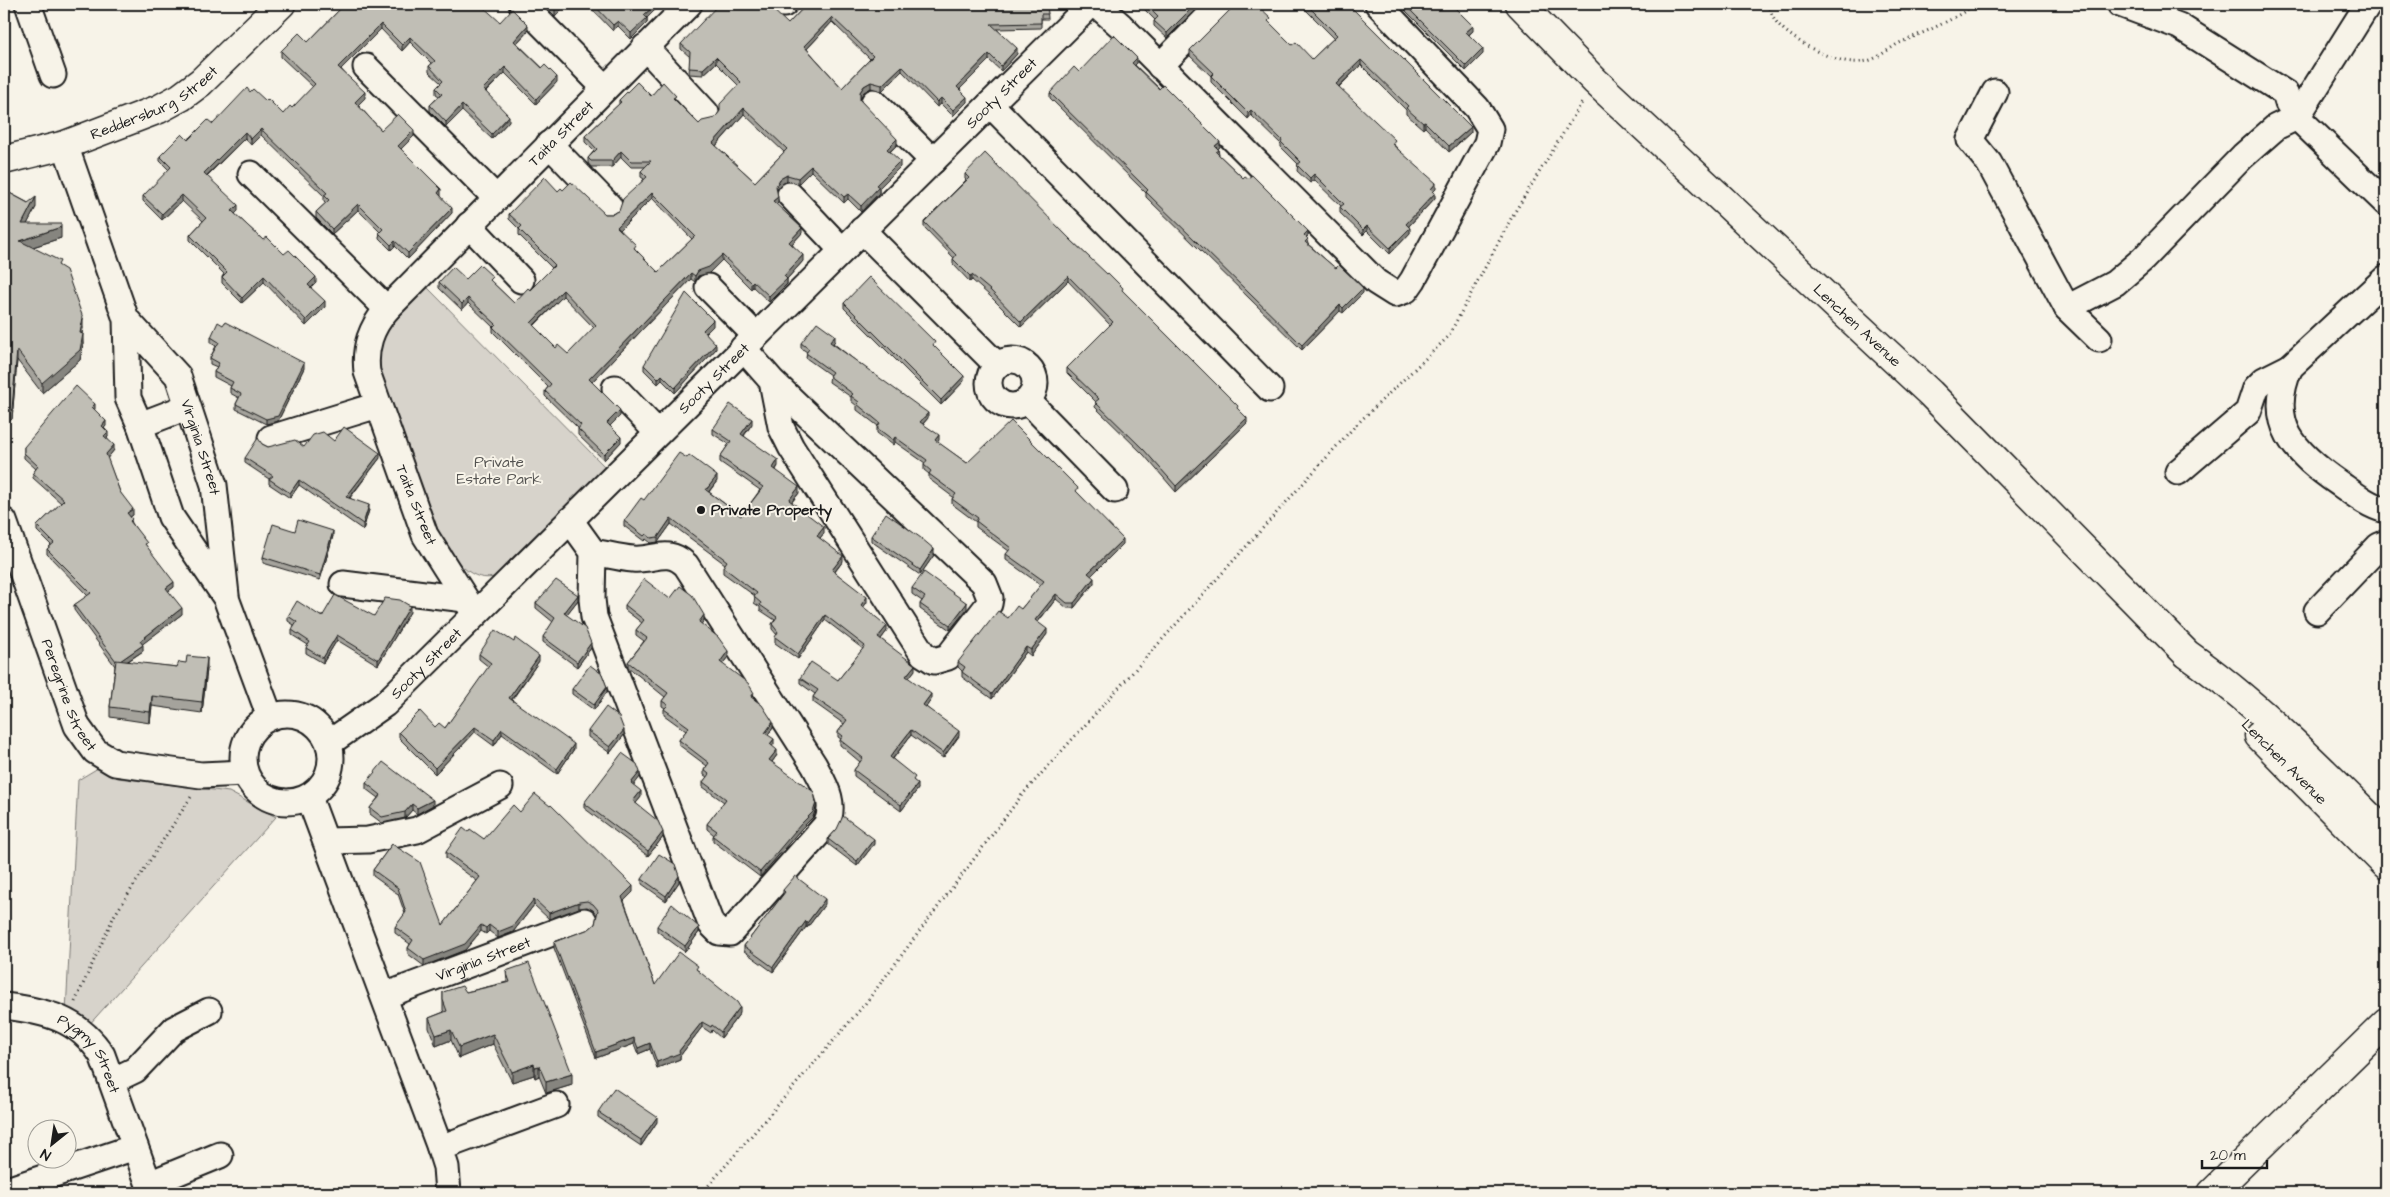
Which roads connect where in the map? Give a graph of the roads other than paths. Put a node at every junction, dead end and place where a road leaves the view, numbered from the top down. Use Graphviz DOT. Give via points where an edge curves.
graph roads {
  1 [pos="28,4"];
  2 [pos="280,4"];
  3 [pos="522,4"];
  4 [pos="688,4"];
  5 [pos="1091,4"];
  6 [pos="1096,4"];
  7 [pos="1221,4"];
  8 [pos="1378,4"];
  9 [pos="1520,4"];
  10 [pos="2120,4"];
  11 [pos="2368,4"];
  12 [pos="2374,4"];
  13 [pos="2386,11"];
  14 [pos="645,48"];
  15 [pos="1160,66"];
  16 [pos="366,67"];
  17 [pos="53,75"];
  18 [pos="605,88"];
  19 [pos="1995,92"];
  20 [pos="874,102"];
  21 [pos="990,104"];
  22 [pos="706,113"];
  23 [pos="2297,117"];
  24 [pos="549,144"];
  25 [pos="65,146"];
  26 [pos="4,160"];
  27 [pos="933,161"];
  28 [pos="251,174"];
  29 [pos="790,195"];
  30 [pos="496,198"];
  31 [pos="2386,203"];
  32 [pos="609,206"];
  33 [pos="469,225"];
  34 [pos="862,230"];
  35 [pos="842,250"];
  36 [pos="2386,278"];
  37 [pos="521,280"];
  38 [pos="708,287"];
  39 [pos="2067,308"];
  40 [pos="387,309"];
  41 [pos="126,320"];
  42 [pos="2099,339"];
  43 [pos="750,342"];
  44 [pos="2290,367"];
  45 [pos="772,381"];
  46 [pos="614,388"];
  47 [pos="1270,389"];
  48 [pos="378,405"];
  49 [pos="187,407"];
  50 [pos="2248,412"];
  51 [pos="2282,418"];
  52 [pos="140,425"];
  53 [pos="658,433"];
  54 [pos="272,438"];
  55 [pos="2178,472"];
  56 [pos="1115,490"];
  57 [pos="2379,508"];
  58 [pos="570,520"];
  59 [pos="4,521"];
  60 [pos="2383,544"];
  61 [pos="593,552"];
  62 [pos="343,584"];
  63 [pos="226,598"];
  64 [pos="470,606"];
  65 [pos="2317,611"];
  66 [pos="2187,654"];
  67 [pos="270,717"];
  68 [pos="329,743"];
  69 [pos="245,773"];
  70 [pos="500,786"];
  71 [pos="309,797"];
  72 [pos="2386,833"];
  73 [pos="326,841"];
  74 [pos="2386,865"];
  75 [pos="584,921"];
  76 [pos="530,956"];
  77 [pos="386,1002"];
  78 [pos="4,1006"];
  79 [pos="209,1011"];
  80 [pos="2386,1023"];
  81 [pos="2386,1049"];
  82 [pos="112,1081"];
  83 [pos="556,1105"];
  84 [pos="135,1147"];
  85 [pos="440,1148"];
  86 [pos="220,1155"];
  87 [pos="150,1189"];
  88 [pos="4,1191"];
  89 [pos="448,1193"];
  90 [pos="2212,1193"];
  91 [pos="2230,1193"];
  1 -- 17 [label="street"];
  2 -- 25 [label="main road, Reddersburg Street" via="201,82 181,97"];
  3 -- 18 [label="street, Taita Street"];
  4 -- 14 [label="street, Taita Street"];
  5 -- 21 [label="street, Sooty Street"];
  6 -- 15 [label="street"];
  7 -- 15 [label="street"];
  8 -- 15 [label="street" via="1477,108 1490,129 1487,143 1427,255 1413,280 1401,293 1392,294 1376,282"];
  9 -- 66 [label="main road, Lenchen Avenue" via="1595,81 1930,393"];
  10 -- 23 [label="street" via="2179,26 2285,93"];
  11 -- 23 [label="street"];
  12 -- 13 [label="street"];
  14 -- 18 [label="street, Taita Street"];
  14 -- 22 [label="street"];
  16 -- 30 [label="street"];
  18 -- 24 [label="street, Taita Street"];
  19 -- 39 [label="street" via="1970,140 1988,163"];
  20 -- 27 [label="street"];
  21 -- 27 [label="street, Sooty Street"];
  21 -- 47 [label="street"];
  23 -- 31 [label="street"];
  23 -- 39 [label="street" via="2276,128 2244,156 2143,259 2114,282"];
  24 -- 30 [label="street, Taita Street"];
  24 -- 32 [label="street"];
  25 -- 26 [label="main road, Reddersburg Street"];
  25 -- 41 [label="street, Virginia Street"];
  27 -- 34 [label="street, Sooty Street"];
  28 -- 40 [label="street"];
  29 -- 35 [label="street"];
  30 -- 33 [label="street, Taita Street"];
  33 -- 37 [label="street"];
  33 -- 40 [label="street, Taita Street"];
  34 -- 35 [label="street, Sooty Street"];
  34 -- 56 [label="street" via="997,365 1012,360 1027,365 1035,379 1033,394 1028,401"];
  35 -- 43 [label="street, Sooty Street"];
  36 -- 44 [label="street"];
  38 -- 43 [label="street"];
  39 -- 42 [label="street"];
  40 -- 48 [label="street, Taita Street" via="376,322 366,352 366,372"];
  41 -- 49 [label="street, Virginia Street" via="178,376"];
  41 -- 52 [label="street, Virginia Street" via="128,398"];
  43 -- 45 [label="street"];
  43 -- 53 [label="street, Sooty Street"];
  44 -- 50 [label="street" via="2264,380 2256,388"];
  44 -- 51 [label="street" via="2281,392"];
  45 -- 45 [label="street" via="984,583 989,604 948,657 940,661 929,659 908,631 791,447 781,427"];
  46 -- 53 [label="street"];
  48 -- 54 [label="street"];
  48 -- 64 [label="street, Taita Street" via="425,535"];
  49 -- 52 [label="street"];
  49 -- 63 [label="street, Virginia Street" via="214,485"];
  50 -- 51 [label="street" via="2265,410"];
  50 -- 55 [label="street"];
  51 -- 57 [label="street" via="2291,442 2314,466"];
  52 -- 63 [label="street, Virginia Street" via="171,517"];
  53 -- 58 [label="street, Sooty Street"];
  57 -- 60 [label="street" via="2383,520"];
  58 -- 61 [label="street"];
  58 -- 64 [label="street, Sooty Street"];
  59 -- 69 [label="street, Peregrine Street" via="77,726 88,744 103,758 115,763 201,775"];
  60 -- 65 [label="street"];
  61 -- 61 [label="street" via="634,560 667,555 678,557 686,565 828,792 831,809 826,825 730,933 719,932 711,924 594,617"];
  62 -- 64 [label="street"];
  63 -- 67 [label="street, Virginia Street"];
  64 -- 68 [label="street, Sooty Street" via="377,711"];
  66 -- 72 [label="main road, Lenchen Avenue" via="2220,677"];
  66 -- 74 [label="main road, Lenchen Avenue" via="2210,688"];
  67 -- 68 [label="street" via="294,714 309,719 321,729"];
  67 -- 69 [label="street" via="253,729 245,742 242,758"];
  68 -- 71 [label="street" via="332,758 329,774"];
  69 -- 71 [label="street" via="252,786 279,802"];
  70 -- 73 [label="street" via="417,830 368,840"];
  71 -- 73 [label="street"];
  73 -- 77 [label="street"];
  75 -- 77 [label="street, Virginia Street"];
  76 -- 77 [label="street, Virginia Street"];
  77 -- 85 [label="street"];
  78 -- 82 [label="street, Pygmy Street" via="45,1013 76,1026 96,1045"];
  79 -- 82 [label="street" via="174,1029 135,1070"];
  80 -- 90 [label="main road"];
  81 -- 91 [label="main road"];
  82 -- 84 [label="street, Pygmy Street"];
  83 -- 85 [label="street"];
  84 -- 87 [label="street, Pygmy Street"];
  84 -- 88 [label="street"];
  85 -- 89 [label="street" via="446,1167"];
  86 -- 87 [label="street"];
}
